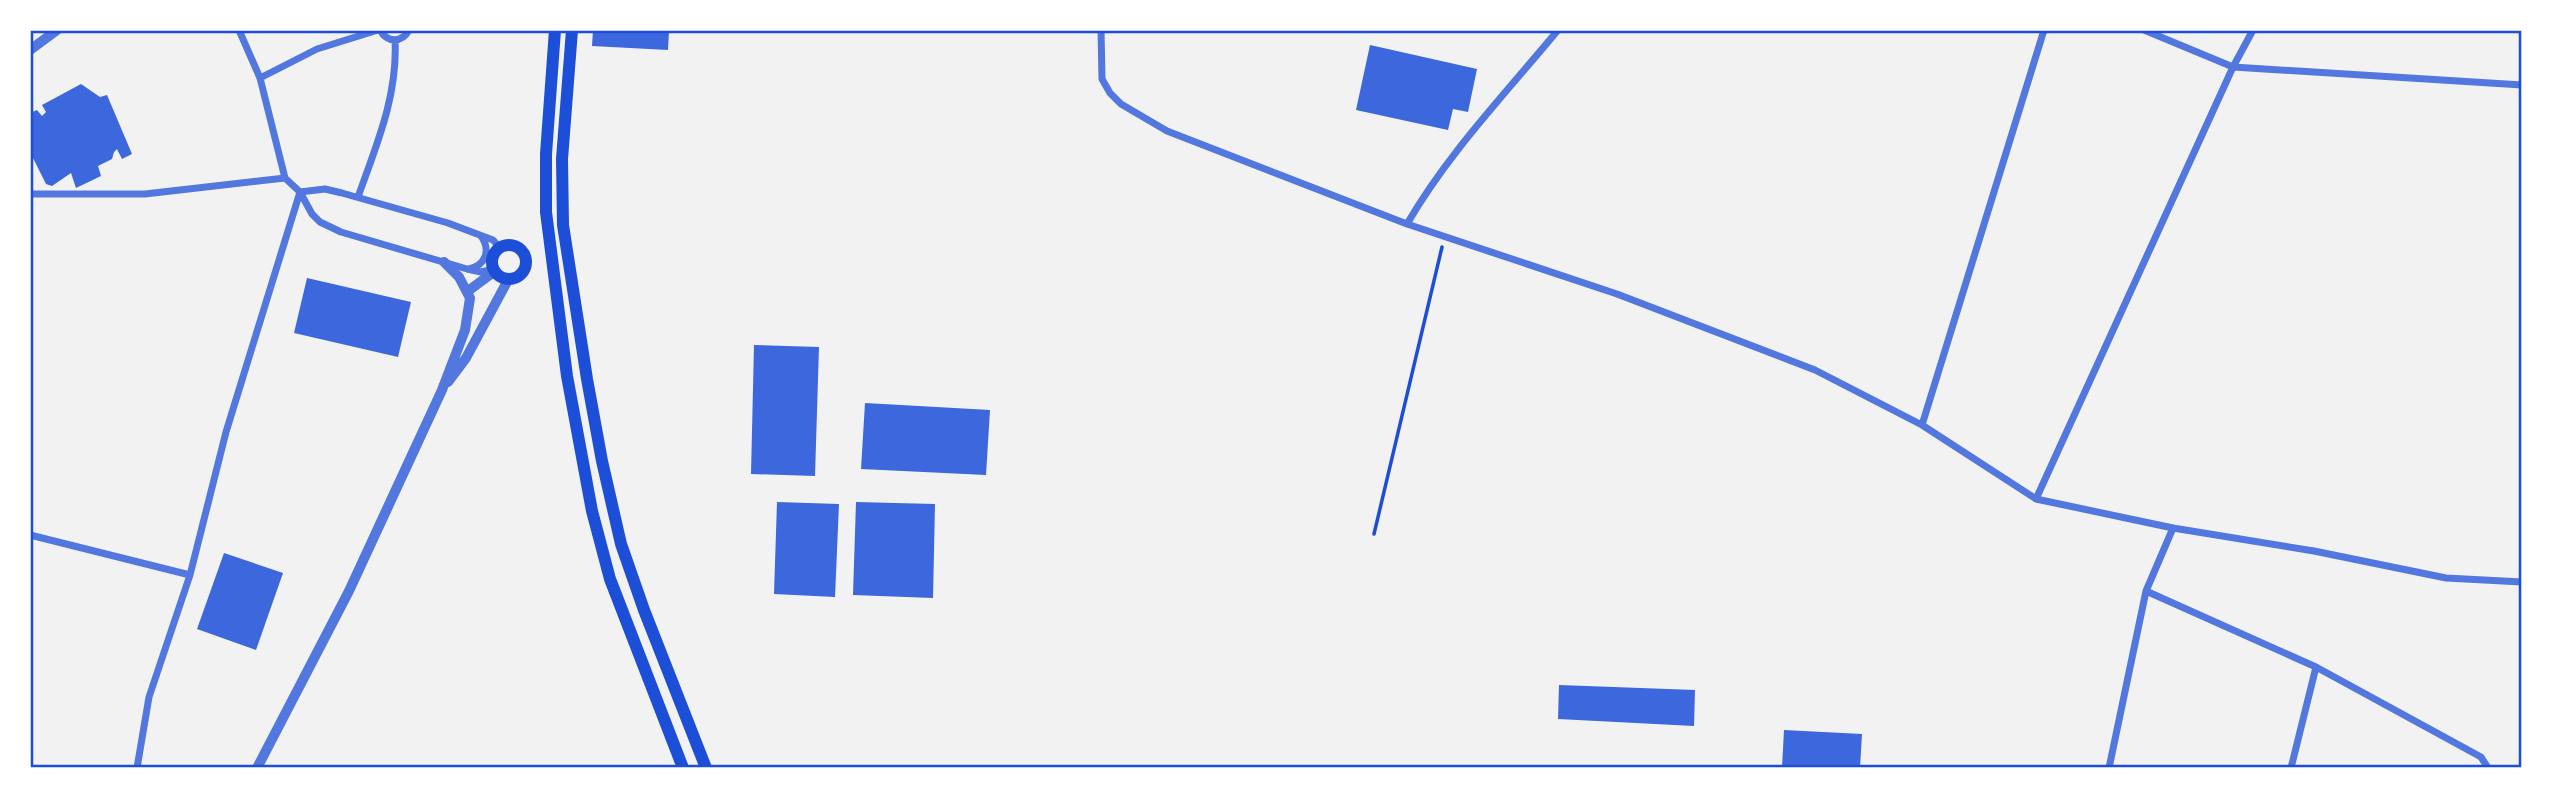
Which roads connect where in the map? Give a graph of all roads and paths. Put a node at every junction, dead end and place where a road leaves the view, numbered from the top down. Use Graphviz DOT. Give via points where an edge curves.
graph roads {
  1 [pos="57,30"];
  2 [pos="239,30"];
  3 [pos="379,30"];
  4 [pos="409,30"];
  5 [pos="555,30"];
  6 [pos="572,30"];
  7 [pos="1101,30"];
  8 [pos="1558,30"];
  9 [pos="2044,30"];
  10 [pos="2144,30"];
  11 [pos="2253,30"];
  12 [pos="395,40"];
  13 [pos="30,50"];
  14 [pos="2233,67"];
  15 [pos="260,78"];
  16 [pos="2522,85"];
  17 [pos="285,178"];
  18 [pos="300,192"];
  19 [pos="30,194"];
  20 [pos="358,197"];
  21 [pos="1407,225"];
  22 [pos="480,235"];
  23 [pos="1444,238"];
  24 [pos="500,248"];
  25 [pos="567,253"];
  26 [pos="551,256"];
  27 [pos="526,259"];
  28 [pos="444,262"];
  29 [pos="467,269"];
  30 [pos="494,270"];
  31 [pos="508,280"];
  32 [pos="468,291"];
  33 [pos="442,390"];
  34 [pos="1922,425"];
  35 [pos="2036,499"];
  36 [pos="2173,528"];
  37 [pos="1374,534"];
  38 [pos="30,535"];
  39 [pos="190,575"];
  40 [pos="2522,582"];
  41 [pos="2146,591"];
  42 [pos="2316,667"];
  43 [pos="137,768"];
  44 [pos="257,768"];
  45 [pos="683,768"];
  46 [pos="706,768"];
  47 [pos="2109,768"];
  48 [pos="2291,768"];
  49 [pos="2488,768"];
  1 -- 13 [label="street"];
  2 -- 15 [label="street"];
  3 -- 12 [label="street"];
  3 -- 15 [label="street" via="317,49"];
  4 -- 12 [label="street"];
  5 -- 26 [label="main road" via="546,154"];
  6 -- 25 [label="main road" via="562,159"];
  7 -- 21 [label="street" via="1102,79 1121,104 1167,131"];
  8 -- 21 [label="street" via="1462,144"];
  9 -- 34 [label="street"];
  10 -- 14 [label="street"];
  11 -- 14 [label="street"];
  12 -- 20 [label="street" via="392,96"];
  14 -- 16 [label="street"];
  14 -- 35 [label="street"];
  15 -- 17 [label="street"];
  17 -- 18 [label="street"];
  17 -- 19 [label="street" via="145,194"];
  18 -- 20 [label="street" via="325,189"];
  18 -- 28 [label="street" via="312,214 331,227"];
  18 -- 39 [label="street" via="226,432"];
  20 -- 22 [label="street"];
  21 -- 23 [label="street"];
  22 -- 24 [label="street"];
  22 -- 29 [label="street" via="486,254 480,265"];
  23 -- 34 [label="street" via="1727,335 1815,370"];
  23 -- 37 [label="path"];
  24 -- 27 [label="main road" via="515,246"];
  24 -- 30 [label="main road" via="494,255"];
  25 -- 26 [label="main road"];
  25 -- 46 [label="main road" via="602,461 621,544"];
  26 -- 27 [label="main road"];
  26 -- 45 [label="main road" via="592,511 607,568"];
  27 -- 31 [label="main road" via="523,273"];
  28 -- 29 [label="street"];
  28 -- 32 [label="street"];
  29 -- 30 [label="street"];
  30 -- 31 [label="main road"];
  30 -- 32 [label="street"];
  31 -- 33 [label="street" via="466,358"];
  32 -- 33 [label="street" via="468,318"];
  33 -- 44 [label="street" via="349,591"];
  34 -- 35 [label="street"];
  35 -- 36 [label="street"];
  36 -- 40 [label="street" via="2446,578"];
  36 -- 41 [label="street"];
  38 -- 39 [label="street"];
  39 -- 43 [label="street" via="149,697"];
  41 -- 42 [label="street"];
  41 -- 47 [label="street"];
  42 -- 48 [label="street"];
  42 -- 49 [label="street" via="2482,758"];
}
